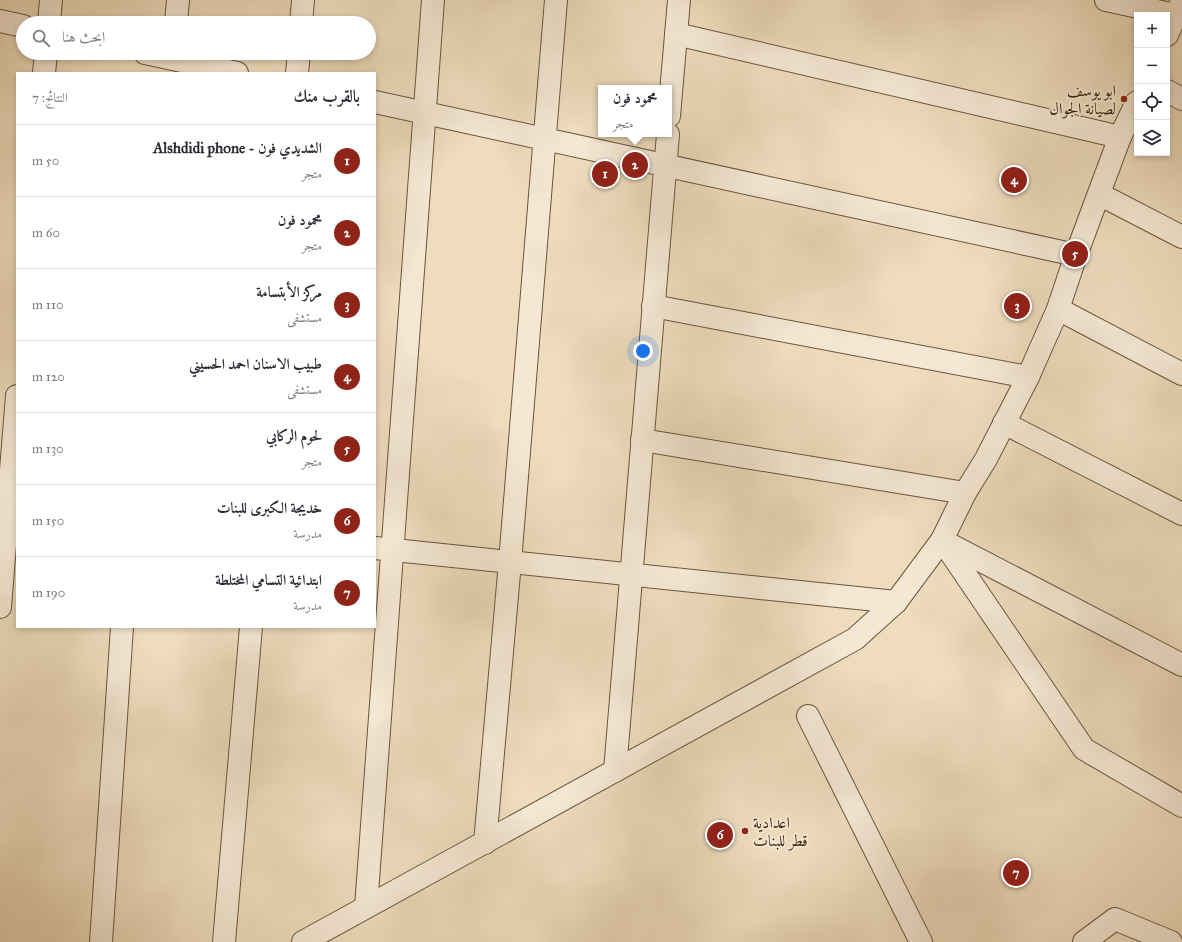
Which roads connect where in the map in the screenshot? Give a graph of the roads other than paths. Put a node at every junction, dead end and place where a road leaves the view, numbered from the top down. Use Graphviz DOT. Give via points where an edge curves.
graph roads {
  1 [pos="51,0"];
  2 [pos="178,0"];
  3 [pos="303,0"];
  4 [pos="433,0"];
  5 [pos="556,0"];
  6 [pos="679,0"];
  7 [pos="1106,0"];
  8 [pos="50,16"];
  9 [pos="177,16"];
  10 [pos="302,16"];
  11 [pos="1175,17"];
  12 [pos="0,21"];
  13 [pos="16,24"];
  14 [pos="676,34"];
  15 [pos="45,60"];
  16 [pos="298,60"];
  17 [pos="172,62"];
  18 [pos="44,72"];
  19 [pos="231,72"];
  20 [pos="297,72"];
  21 [pos="672,85"];
  22 [pos="1170,92"];
  23 [pos="1182,98"];
  24 [pos="376,102"];
  25 [pos="1134,108"];
  26 [pos="425,112"];
  27 [pos="668,137"];
  28 [pos="1120,137"];
  29 [pos="544,139"];
  30 [pos="665,166"];
  31 [pos="1099,194"];
  32 [pos="1182,237"];
  33 [pos="1076,255"];
  34 [pos="653,306"];
  35 [pos="1058,309"];
  36 [pos="1182,374"];
  37 [pos="1028,377"];
  38 [pos="16,409"];
  39 [pos="1004,423"];
  40 [pos="642,440"];
  41 [pos="965,493"];
  42 [pos="8,510"];
  43 [pos="1182,514"];
  44 [pos="942,540"];
  45 [pos="384,549"];
  46 [pos="510,562"];
  47 [pos="631,574"];
  48 [pos="896,602"];
  49 [pos="0,606"];
  50 [pos="122,628"];
  51 [pos="251,628"];
  52 [pos="1182,665"];
  53 [pos="808,716"];
  54 [pos="616,771"];
  55 [pos="1182,806"];
  56 [pos="484,842"];
  57 [pos="366,907"];
  58 [pos="101,942"];
  59 [pos="224,942"];
  60 [pos="303,942"];
  61 [pos="921,942"];
  62 [pos="1084,942"];
  63 [pos="1171,942"];
  1 -- 8 [label="street"];
  2 -- 9 [label="street"];
  3 -- 10 [label="street"];
  4 -- 26 [label="street"];
  5 -- 29 [label="street"];
  6 -- 14 [label="street"];
  7 -- 11 [label="street"];
  12 -- 13 [label="street"];
  14 -- 21 [label="street"];
  14 -- 28 [label="street"];
  15 -- 18 [label="street"];
  16 -- 20 [label="street"];
  17 -- 19 [label="street"];
  22 -- 23 [label="street"];
  24 -- 26 [label="street"];
  25 -- 28 [label="street"];
  26 -- 29 [label="street"];
  26 -- 45 [label="street"];
  27 -- 30 [label="street"];
  28 -- 31 [label="street"];
  29 -- 30 [label="street"];
  29 -- 46 [label="street"];
  30 -- 33 [label="street"];
  30 -- 34 [label="street"];
  31 -- 32 [label="street"];
  31 -- 33 [label="street"];
  33 -- 35 [label="street"];
  34 -- 37 [label="street"];
  34 -- 40 [label="street"];
  35 -- 36 [label="street"];
  35 -- 37 [label="street"];
  37 -- 39 [label="street"];
  38 -- 42 [label="street"];
  39 -- 41 [label="street"];
  39 -- 43 [label="street"];
  40 -- 41 [label="street"];
  40 -- 47 [label="street"];
  41 -- 44 [label="street"];
  42 -- 49 [label="street"];
  44 -- 48 [label="street"];
  44 -- 52 [label="street"];
  44 -- 55 [label="street" via="1084,749"];
  45 -- 46 [label="street"];
  45 -- 57 [label="street"];
  46 -- 47 [label="street"];
  46 -- 56 [label="street"];
  47 -- 48 [label="street"];
  47 -- 54 [label="street"];
  48 -- 54 [label="street" via="855,639"];
  50 -- 58 [label="street"];
  51 -- 59 [label="street"];
  53 -- 61 [label="street"];
  54 -- 56 [label="street"];
  56 -- 57 [label="street"];
  57 -- 60 [label="street"];
  62 -- 63 [label="street" via="1115,919"];
}
